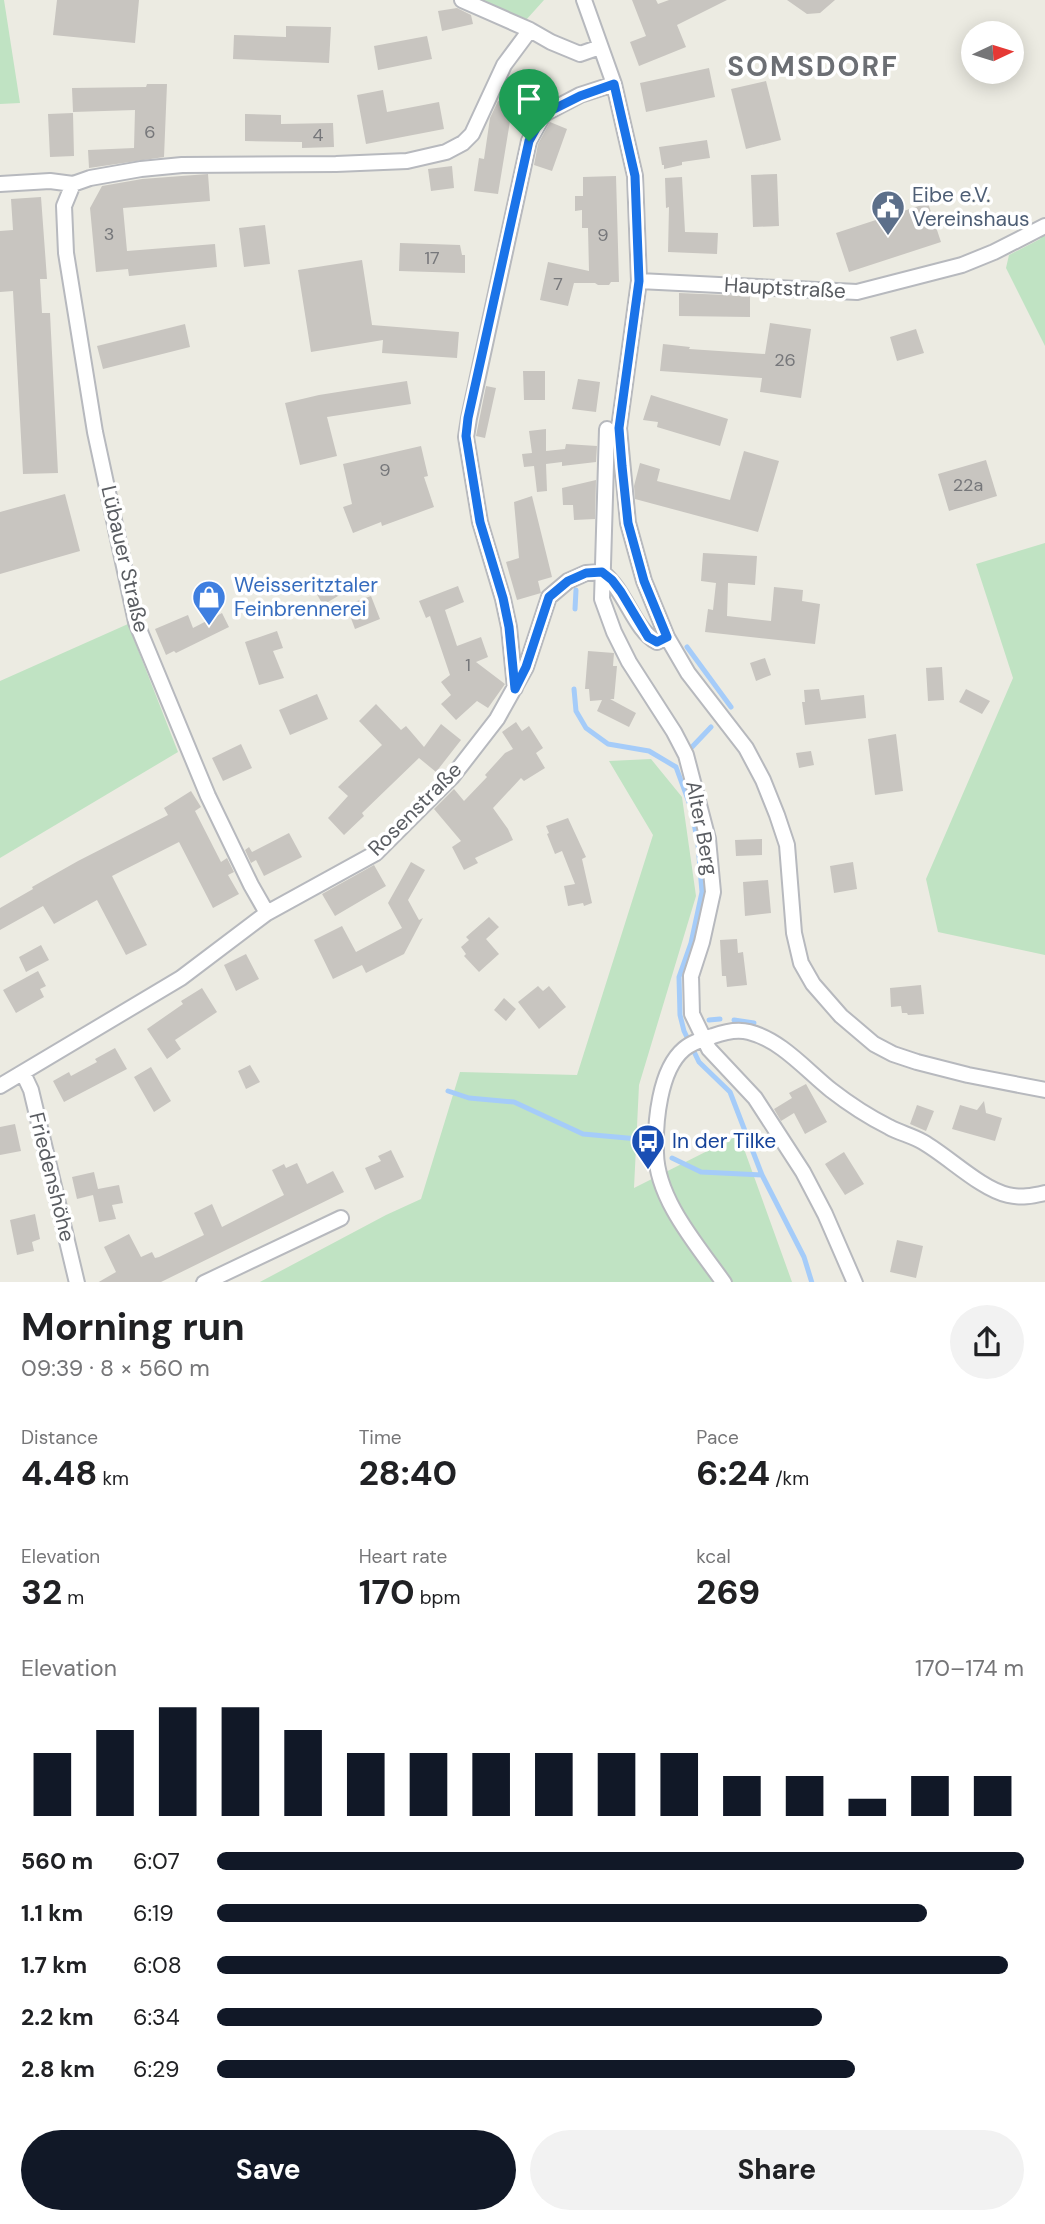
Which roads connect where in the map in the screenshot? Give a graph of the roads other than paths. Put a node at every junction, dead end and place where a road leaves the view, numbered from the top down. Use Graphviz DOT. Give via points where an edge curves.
graph roads {
  1 [pos="462,0"];
  2 [pos="584,0"];
  3 [pos="530,30"];
  4 [pos="600,47"];
  5 [pos="614,84"];
  6 [pos="0,184"];
  7 [pos="73,184"];
  8 [pos="1045,226"];
  9 [pos="639,281"];
  10 [pos="607,429"];
  11 [pos="602,572"];
  12 [pos="667,637"];
  13 [pos="515,689"];
  14 [pos="267,913"];
  15 [pos="700,1040"];
  16 [pos="23,1073"];
  17 [pos="0,1086"];
  18 [pos="1045,1090"];
  19 [pos="1045,1193"];
  20 [pos="341,1218"];
  21 [pos="77,1282"];
  22 [pos="206,1282"];
  23 [pos="723,1282"];
  24 [pos="855,1282"];
  1 -- 3 [label="street"];
  2 -- 4 [label="street"];
  3 -- 4 [label="street" via="580,54"];
  3 -- 7 [label="street" via="504,65 472,134 446,152 407,161 182,165"];
  4 -- 5 [label="street"];
  5 -- 9 [label="street" via="635,176"];
  5 -- 13 [label="street" via="544,114 529,141 468,418 466,436 480,522 503,598"];
  6 -- 7 [label="street"];
  7 -- 14 [label="street, Lübauer Straße" via="64,206 66,253 95,432 136,622 208,796"];
  8 -- 9 [label="street, Hauptstraße" via="962,265 857,292"];
  9 -- 12 [label="street" via="619,428 628,523 644,581"];
  10 -- 11 [label="street, Alter Berg"];
  11 -- 12 [label="street" via="621,592 648,637 657,642"];
  11 -- 13 [label="street, Rosenstraße" via="568,581 549,597"];
  11 -- 15 [label="street, Alter Berg" via="602,599 614,632 687,755 708,839 713,892 691,976 692,1014"];
  12 -- 18 [label="street" via="688,673 746,748 763,780 787,845 794,933 801,962 813,984 841,1016 893,1054"];
  13 -- 14 [label="street, Rosenstraße" via="452,777 376,853"];
  14 -- 16 [label="street, Rosenstraße" via="181,978"];
  15 -- 19 [label="street" via="724,1032 762,1037 860,1111 922,1141 993,1189 1027,1197"];
  15 -- 23 [label="street" via="683,1049 672,1063 657,1109 656,1170 668,1199"];
  15 -- 24 [label="street, Alter Berg" via="755,1098 783,1139 825,1214"];
  16 -- 17 [label="street, Rosenstraße"];
  16 -- 21 [label="street, Friedenshöhe" via="31,1090"];
  20 -- 22 [label="street"];
}
